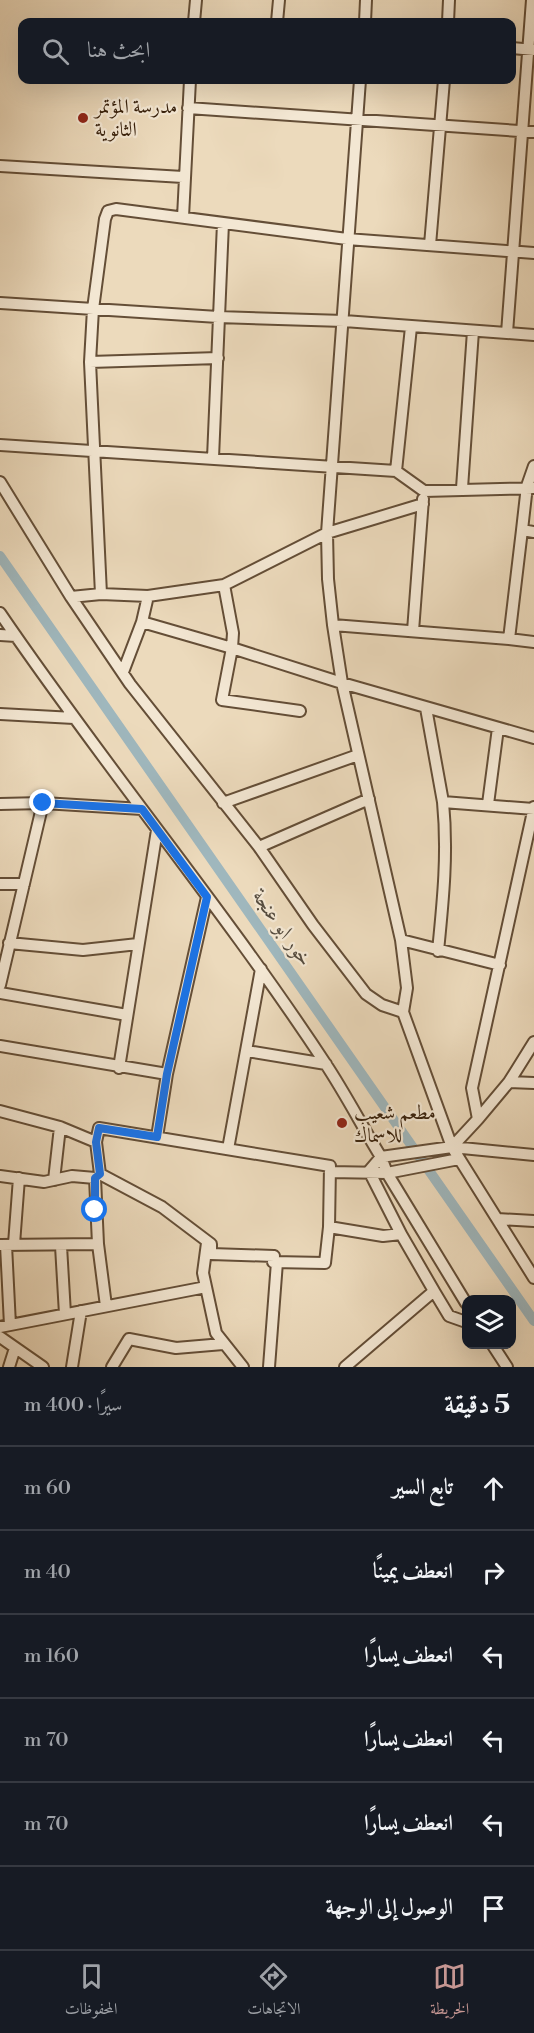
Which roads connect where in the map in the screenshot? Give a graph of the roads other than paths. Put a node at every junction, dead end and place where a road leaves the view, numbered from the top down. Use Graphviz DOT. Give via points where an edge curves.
graph roads {
  1 [pos="196,0"];
  2 [pos="279,0"];
  3 [pos="366,0"];
  4 [pos="449,0"];
  5 [pos="532,0"];
  6 [pos="194,18"];
  7 [pos="278,18"];
  8 [pos="364,18"];
  9 [pos="448,18"];
  10 [pos="516,48"];
  11 [pos="531,50"];
  12 [pos="190,84"];
  13 [pos="360,84"];
  14 [pos="444,84"];
  15 [pos="188,108"];
  16 [pos="356,121"];
  17 [pos="441,126"];
  18 [pos="521,131"];
  19 [pos="534,132"];
  20 [pos="0,166"];
  21 [pos="183,177"];
  22 [pos="183,217"];
  23 [pos="223,223"];
  24 [pos="347,239"];
  25 [pos="430,245"];
  26 [pos="513,252"];
  27 [pos="534,253"];
  28 [pos="0,303"];
  29 [pos="93,309"];
  30 [pos="218,317"];
  31 [pos="344,321"];
  32 [pos="411,327"];
  33 [pos="473,331"];
  34 [pos="507,333"];
  35 [pos="534,335"];
  36 [pos="218,358"];
  37 [pos="90,362"];
  38 [pos="0,445"];
  39 [pos="96,453"];
  40 [pos="213,458"];
  41 [pos="331,466"];
  42 [pos="534,466"];
  43 [pos="396,471"];
  44 [pos="0,482"];
  45 [pos="530,487"];
  46 [pos="462,488"];
  47 [pos="423,491"];
  48 [pos="423,504"];
  49 [pos="522,530"];
  50 [pos="534,532"];
  51 [pos="327,533"];
  52 [pos="224,585"];
  53 [pos="101,594"];
  54 [pos="147,596"];
  55 [pos="72,597"];
  56 [pos="0,613"];
  57 [pos="142,622"];
  58 [pos="333,625"];
  59 [pos="413,631"];
  60 [pos="0,635"];
  61 [pos="16,636"];
  62 [pos="509,639"];
  63 [pos="534,642"];
  64 [pos="232,648"];
  65 [pos="123,672"];
  66 [pos="342,683"];
  67 [pos="426,708"];
  68 [pos="300,711"];
  69 [pos="0,714"];
  70 [pos="74,718"];
  71 [pos="498,728"];
  72 [pos="534,738"];
  73 [pos="358,755"];
  74 [pos="369,799"];
  75 [pos="443,802"];
  76 [pos="43,803"];
  77 [pos="223,803"];
  78 [pos="0,804"];
  79 [pos="488,804"];
  80 [pos="534,808"];
  81 [pos="142,809"];
  82 [pos="157,830"];
  83 [pos="259,847"];
  84 [pos="0,884"];
  85 [pos="24,884"];
  86 [pos="207,897"];
  87 [pos="401,940"];
  88 [pos="9,943"];
  89 [pos="138,944"];
  90 [pos="438,951"];
  91 [pos="500,965"];
  92 [pos="261,969"];
  93 [pos="0,985"];
  94 [pos="0,993"];
  95 [pos="403,1012"];
  96 [pos="127,1015"];
  97 [pos="534,1042"];
  98 [pos="0,1046"];
  99 [pos="247,1051"];
  100 [pos="326,1064"];
  101 [pos="120,1068"];
  102 [pos="167,1074"];
  103 [pos="509,1082"];
  104 [pos="534,1083"];
  105 [pos="0,1112"];
  106 [pos="478,1119"];
  107 [pos="60,1127"];
  108 [pos="157,1137"];
  109 [pos="96,1142"];
  110 [pos="452,1147"];
  111 [pos="228,1149"];
  112 [pos="534,1155"];
  113 [pos="381,1157"];
  114 [pos="459,1159"];
  115 [pos="330,1172"];
  116 [pos="369,1172"];
  117 [pos="387,1173"];
  118 [pos="0,1176"];
  119 [pos="98,1176"];
  120 [pos="19,1178"];
  121 [pos="54,1180"];
  122 [pos="497,1219"];
  123 [pos="534,1221"];
  124 [pos="329,1227"];
  125 [pos="401,1234"];
  126 [pos="207,1243"];
  127 [pos="98,1244"];
  128 [pos="7,1245"];
  129 [pos="61,1246"];
  130 [pos="277,1262"];
  131 [pos="533,1275"];
  132 [pos="206,1287"];
  133 [pos="434,1292"];
  134 [pos="462,1296"];
  135 [pos="106,1306"];
  136 [pos="81,1311"];
  137 [pos="65,1314"];
  138 [pos="462,1321"];
  139 [pos="5,1326"];
  140 [pos="0,1337"];
  141 [pos="223,1344"];
  142 [pos="15,1348"];
  143 [pos="495,1349"];
  144 [pos="237,1364"];
  145 [pos="9,1367"];
  146 [pos="43,1367"];
  147 [pos="72,1367"];
  148 [pos="112,1367"];
  149 [pos="269,1367"];
  150 [pos="345,1367"];
  151 [pos="507,1367"];
  1 -- 6 [label="street"];
  2 -- 7 [label="street"];
  3 -- 8 [label="street"];
  4 -- 9 [label="street"];
  5 -- 11 [label="street"];
  10 -- 11 [label="street"];
  11 -- 18 [label="street"];
  12 -- 15 [label="street"];
  13 -- 16 [label="street"];
  14 -- 17 [label="street"];
  15 -- 16 [label="street"];
  15 -- 21 [label="street"];
  16 -- 17 [label="street"];
  16 -- 24 [label="street"];
  17 -- 18 [label="street"];
  17 -- 25 [label="street"];
  18 -- 19 [label="street"];
  18 -- 26 [label="street"];
  20 -- 21 [label="street"];
  21 -- 22 [label="street"];
  22 -- 23 [label="street"];
  22 -- 29 [label="street" via="116,209 108,212"];
  23 -- 24 [label="street"];
  23 -- 30 [label="street"];
  24 -- 25 [label="street"];
  24 -- 31 [label="street"];
  25 -- 26 [label="street"];
  26 -- 27 [label="street"];
  26 -- 34 [label="street"];
  28 -- 29 [label="street"];
  29 -- 30 [label="street"];
  29 -- 37 [label="street"];
  30 -- 31 [label="street"];
  30 -- 36 [label="street"];
  31 -- 32 [label="street"];
  31 -- 41 [label="street"];
  32 -- 33 [label="street"];
  32 -- 43 [label="street"];
  33 -- 34 [label="street"];
  33 -- 46 [label="street"];
  34 -- 35 [label="street"];
  36 -- 37 [label="street"];
  36 -- 40 [label="street"];
  37 -- 39 [label="street"];
  38 -- 39 [label="street"];
  39 -- 40 [label="street"];
  39 -- 53 [label="street"];
  40 -- 41 [label="street"];
  41 -- 43 [label="street"];
  41 -- 51 [label="street"];
  42 -- 45 [label="street"];
  43 -- 47 [label="street"];
  44 -- 55 [label="street"];
  45 -- 46 [label="street"];
  45 -- 49 [label="street"];
  46 -- 47 [label="street"];
  47 -- 48 [label="street"];
  48 -- 51 [label="street"];
  48 -- 59 [label="street"];
  49 -- 50 [label="street"];
  49 -- 62 [label="street"];
  51 -- 52 [label="street"];
  51 -- 58 [label="street"];
  52 -- 54 [label="street"];
  52 -- 64 [label="street"];
  53 -- 54 [label="street"];
  53 -- 55 [label="street"];
  54 -- 57 [label="street"];
  55 -- 65 [label="street"];
  56 -- 61 [label="street"];
  57 -- 64 [label="street"];
  57 -- 65 [label="street"];
  58 -- 59 [label="street"];
  58 -- 66 [label="street"];
  59 -- 62 [label="street"];
  60 -- 61 [label="street"];
  61 -- 70 [label="street"];
  62 -- 63 [label="street"];
  64 -- 66 [label="street"];
  64 -- 68 [label="street" via="222,700"];
  65 -- 77 [label="street"];
  66 -- 67 [label="street"];
  66 -- 73 [label="street"];
  67 -- 71 [label="street"];
  67 -- 75 [label="street"];
  69 -- 70 [label="street"];
  70 -- 81 [label="street"];
  71 -- 72 [label="street"];
  71 -- 79 [label="street"];
  73 -- 74 [label="street"];
  73 -- 77 [label="street"];
  74 -- 83 [label="street"];
  74 -- 87 [label="street"];
  75 -- 79 [label="street"];
  75 -- 90 [label="street" via="446,869"];
  76 -- 78 [label="street"];
  76 -- 81 [label="street"];
  76 -- 85 [label="street"];
  77 -- 83 [label="street"];
  79 -- 80 [label="street"];
  80 -- 91 [label="street"];
  81 -- 82 [label="street"];
  82 -- 86 [label="street"];
  82 -- 89 [label="street"];
  83 -- 95 [label="street" via="366,994"];
  84 -- 85 [label="street"];
  85 -- 88 [label="street"];
  86 -- 92 [label="street"];
  86 -- 102 [label="street"];
  87 -- 90 [label="street"];
  87 -- 95 [label="street" via="407,988"];
  88 -- 89 [label="street" via="83,950"];
  88 -- 93 [label="street"];
  89 -- 96 [label="street"];
  90 -- 91 [label="street"];
  91 -- 106 [label="street" via="472,1088"];
  92 -- 99 [label="street"];
  92 -- 100 [label="street"];
  94 -- 96 [label="street"];
  95 -- 110 [label="street"];
  96 -- 101 [label="street"];
  97 -- 103 [label="street"];
  98 -- 101 [label="street"];
  99 -- 100 [label="street"];
  99 -- 111 [label="street"];
  100 -- 113 [label="street"];
  101 -- 102 [label="street"];
  102 -- 108 [label="street"];
  103 -- 104 [label="street"];
  103 -- 106 [label="street"];
  105 -- 107 [label="street"];
  106 -- 110 [label="street"];
  107 -- 109 [label="street"];
  107 -- 121 [label="street"];
  108 -- 109 [label="street" via="99,1128"];
  108 -- 111 [label="street"];
  109 -- 119 [label="street"];
  110 -- 112 [label="street"];
  110 -- 113 [label="street"];
  110 -- 114 [label="street"];
  111 -- 115 [label="street" via="330,1166"];
  113 -- 116 [label="street"];
  113 -- 117 [label="street"];
  114 -- 117 [label="street"];
  114 -- 122 [label="street"];
  115 -- 116 [label="street"];
  115 -- 124 [label="street"];
  116 -- 117 [label="street"];
  116 -- 125 [label="street"];
  117 -- 134 [label="street"];
  118 -- 120 [label="street"];
  119 -- 121 [label="street"];
  119 -- 126 [label="street" via="162,1207"];
  119 -- 127 [label="street"];
  120 -- 121 [label="street"];
  120 -- 128 [label="street"];
  122 -- 123 [label="street"];
  122 -- 131 [label="street"];
  124 -- 125 [label="street" via="383,1236"];
  124 -- 130 [label="street" via="325,1263"];
  125 -- 133 [label="street"];
  126 -- 130 [label="street" via="212,1244 211,1254 274,1256 273,1262"];
  126 -- 132 [label="street" via="203,1274"];
  127 -- 129 [label="street"];
  127 -- 135 [label="street"];
  128 -- 129 [label="street"];
  128 -- 139 [label="street"];
  129 -- 137 [label="street"];
  130 -- 149 [label="street"];
  132 -- 135 [label="street"];
  132 -- 141 [label="street" via="216,1333"];
  133 -- 138 [label="street" via="449,1316"];
  133 -- 150 [label="street"];
  135 -- 136 [label="street"];
  136 -- 137 [label="street"];
  136 -- 147 [label="street"];
  137 -- 139 [label="street"];
  140 -- 142 [label="street"];
  141 -- 144 [label="street"];
  141 -- 148 [label="street" via="176,1348 129,1339"];
  142 -- 145 [label="street"];
  142 -- 146 [label="street"];
  143 -- 151 [label="street"];
}
